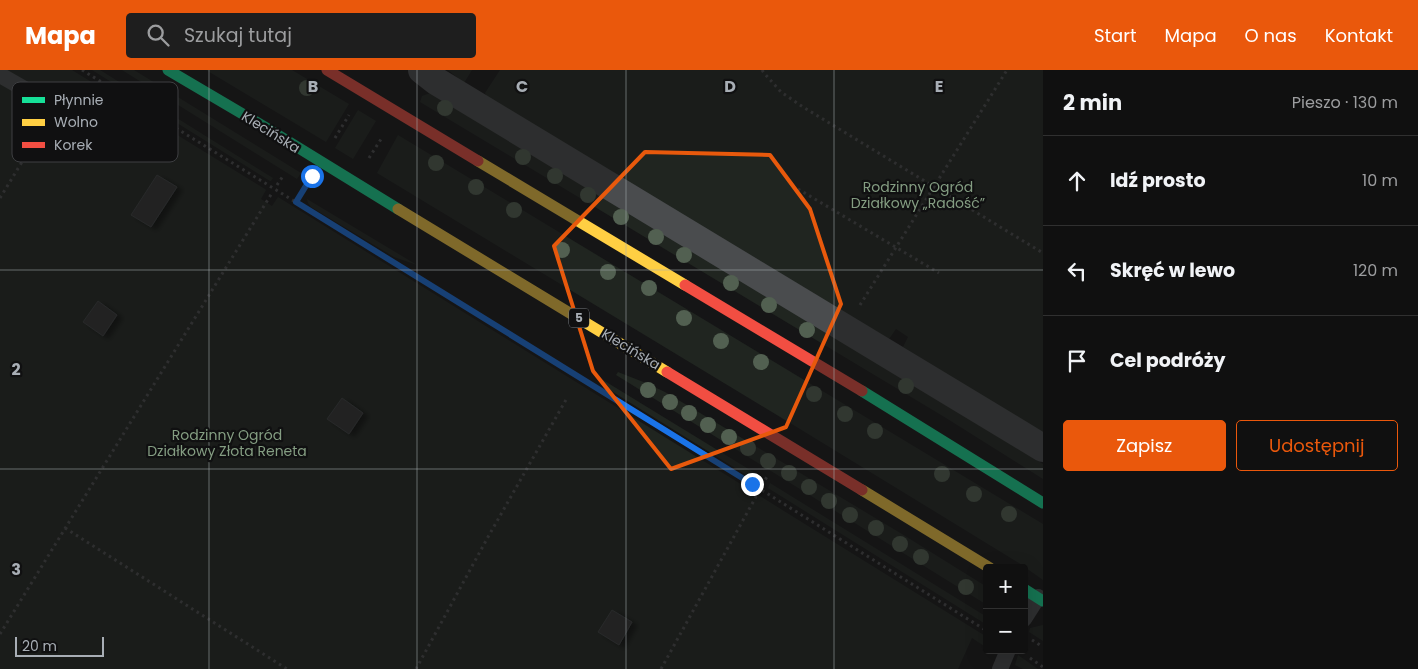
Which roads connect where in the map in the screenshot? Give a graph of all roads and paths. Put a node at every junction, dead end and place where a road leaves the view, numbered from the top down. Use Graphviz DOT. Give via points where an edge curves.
graph roads {
  1 [pos="82,70"];
  2 [pos="168,70"];
  3 [pos="327,70"];
  4 [pos="422,70"];
  5 [pos="762,70"];
  6 [pos="1008,70"];
  7 [pos="0,75"];
  8 [pos="12,82"];
  9 [pos="101,82"];
  10 [pos="178,129"];
  11 [pos="385,132"];
  12 [pos="22,162"];
  13 [pos="367,163"];
  14 [pos="283,176"];
  15 [pos="308,182"];
  16 [pos="277,185"];
  17 [pos="935,187"];
  18 [pos="798,189"];
  19 [pos="272,193"];
  20 [pos="0,198"];
  21 [pos="296,202"];
  22 [pos="896,248"];
  23 [pos="1043,253"];
  24 [pos="939,273"];
  25 [pos="859,306"];
  26 [pos="567,398"];
  27 [pos="1043,448"];
  28 [pos="768,475"];
  29 [pos="762,485"];
  30 [pos="758,493"];
  31 [pos="1043,503"];
  32 [pos="65,528"];
  33 [pos="983,564"];
  34 [pos="1035,596"];
  35 [pos="1028,611"];
  36 [pos="983,628"];
  37 [pos="0,634"];
  38 [pos="1006,654"];
  39 [pos="287,669"];
  40 [pos="416,669"];
  41 [pos="661,669"];
  42 [pos="1000,669"];
  1 -- 9 [label="path"];
  2 -- 33 [label="main road, Klecińska / 5"];
  3 -- 31 [label="main road"];
  4 -- 27 [label="street"];
  5 -- 17 [label="path" via="781,92 803,107"];
  6 -- 17 [label="path"];
  7 -- 8 [label="lane"];
  10 -- 21 [label="path"];
  11 -- 13 [label="path"];
  12 -- 20 [label="path"];
  14 -- 16 [label="path"];
  15 -- 21 [label="path"];
  17 -- 22 [label="path"];
  17 -- 23 [label="path"];
  18 -- 22 [label="path"];
  19 -- 32 [label="path"];
  21 -- 36 [label="path"];
  22 -- 24 [label="path"];
  22 -- 25 [label="path"];
  26 -- 40 [label="path"];
  28 -- 29 [label="path"];
  30 -- 41 [label="path"];
  32 -- 37 [label="path"];
  32 -- 39 [label="path"];
  34 -- 35 [label="lane"];
  38 -- 42 [label="lane"];
}
